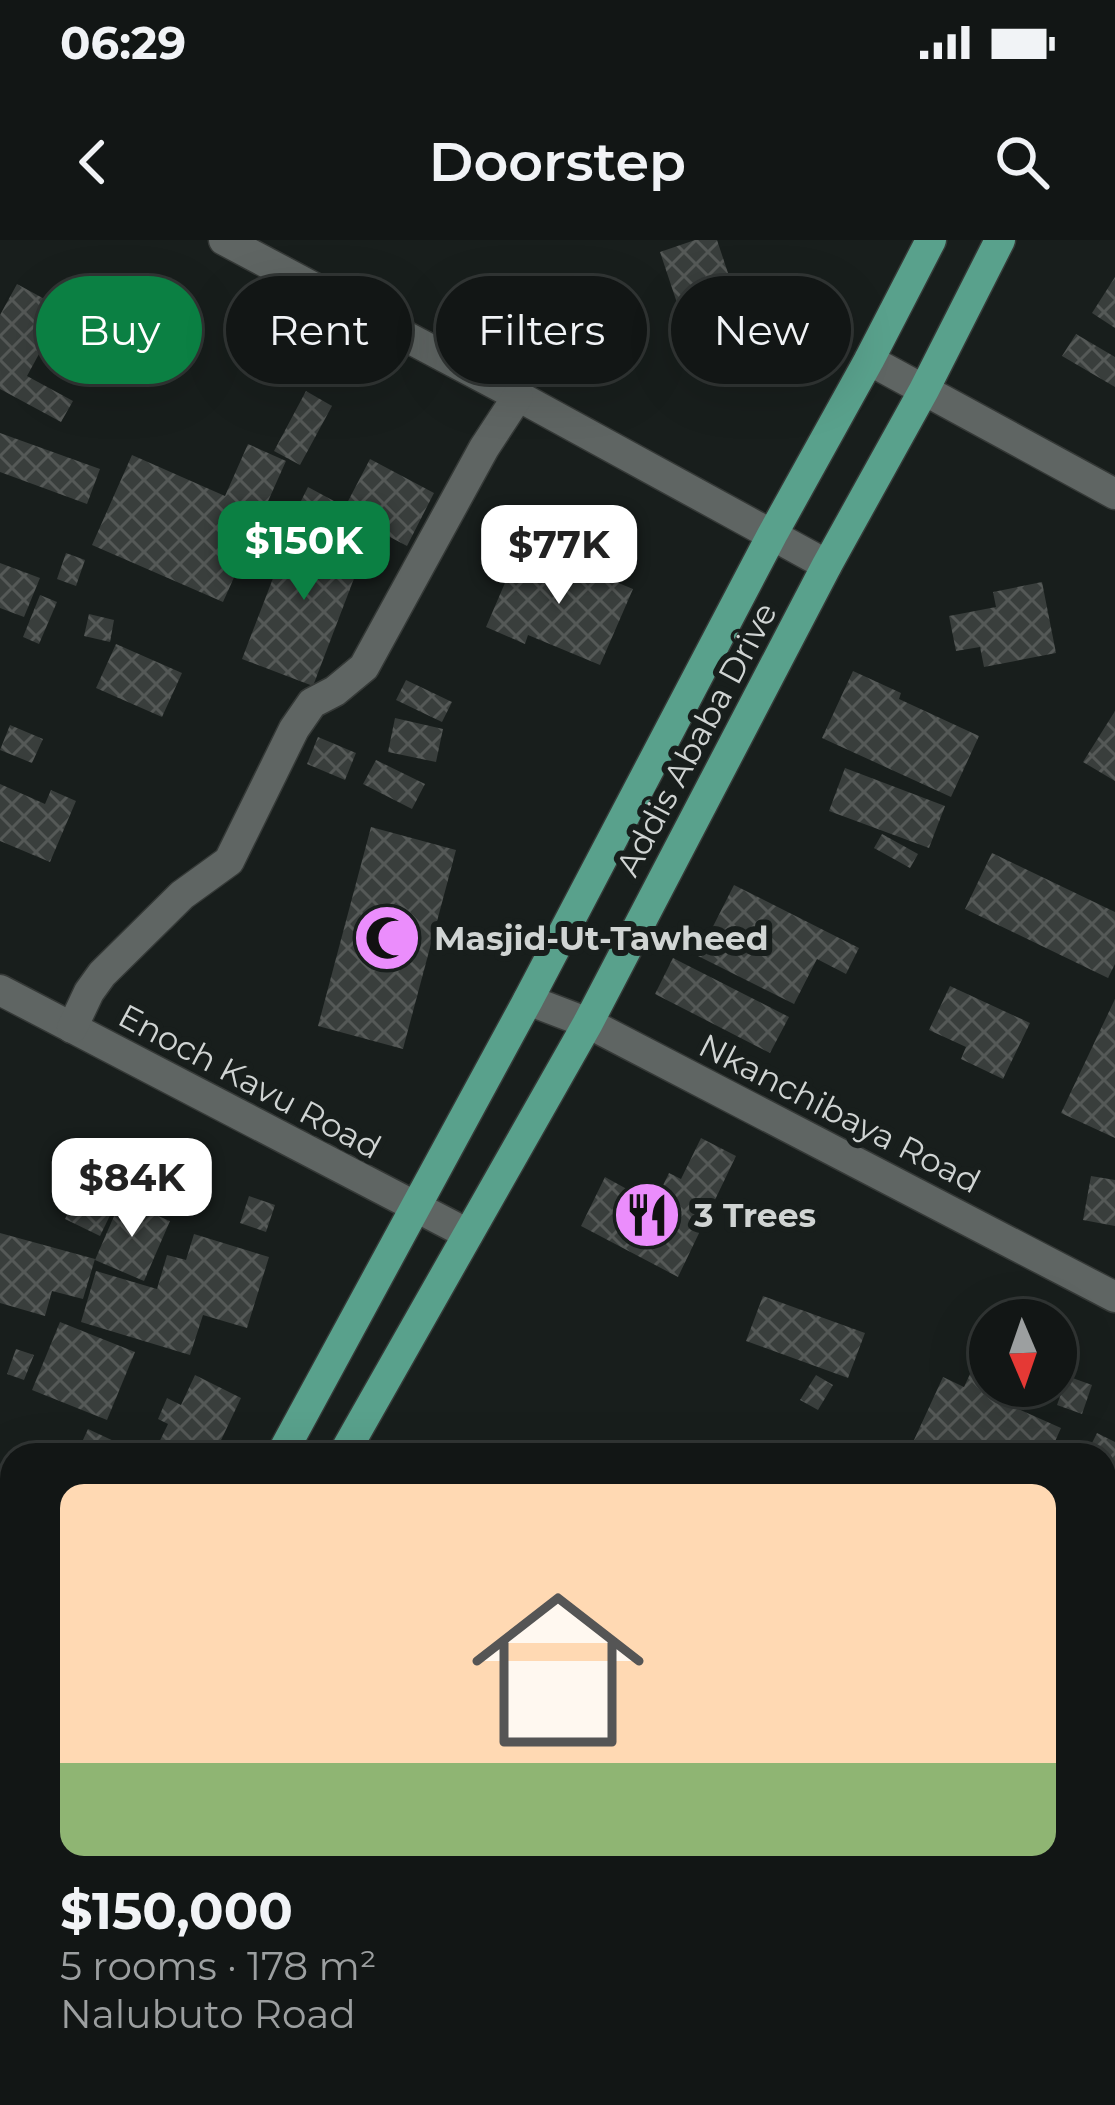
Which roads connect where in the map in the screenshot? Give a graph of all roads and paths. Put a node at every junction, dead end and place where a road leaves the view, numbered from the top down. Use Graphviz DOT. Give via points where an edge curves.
graph roads {
  1 [pos="224,240"];
  2 [pos="931,240"];
  3 [pos="1000,240"];
  4 [pos="869,360"];
  5 [pos="924,390"];
  6 [pos="518,396"];
  7 [pos="1115,494"];
  8 [pos="772,535"];
  9 [pos="827,565"];
  10 [pos="0,990"];
  11 [pos="528,1000"];
  12 [pos="588,1023"];
  13 [pos="71,1028"];
  14 [pos="414,1207"];
  15 [pos="468,1234"];
  16 [pos="1115,1297"];
  17 [pos="287,1443"];
  18 [pos="350,1443"];
  1 -- 6 [label="street"];
  2 -- 4 [label="main road, Addis Ababa Drive"];
  3 -- 5 [label="main road, Addis Ababa Drive"];
  4 -- 5 [label="street"];
  4 -- 8 [label="main road, Addis Ababa Drive"];
  5 -- 7 [label="street"];
  5 -- 9 [label="main road, Addis Ababa Drive"];
  6 -- 8 [label="street"];
  6 -- 13 [label="street" via="364,667 312,703 294,729 229,861 102,974"];
  8 -- 9 [label="street"];
  8 -- 11 [label="main road, Addis Ababa Drive"];
  9 -- 12 [label="main road, Addis Ababa Drive"];
  10 -- 13 [label="street, Enoch Kavu Road"];
  11 -- 12 [label="street, Nkanchibaya Road"];
  11 -- 14 [label="main road, Addis Ababa Drive"];
  12 -- 15 [label="main road, Addis Ababa Drive"];
  12 -- 16 [label="street, Nkanchibaya Road"];
  13 -- 14 [label="street, Enoch Kavu Road"];
  14 -- 15 [label="street, Enoch Kavu Road"];
  14 -- 17 [label="main road, Addis Ababa Drive"];
  15 -- 18 [label="main road, Addis Ababa Drive"];
}
